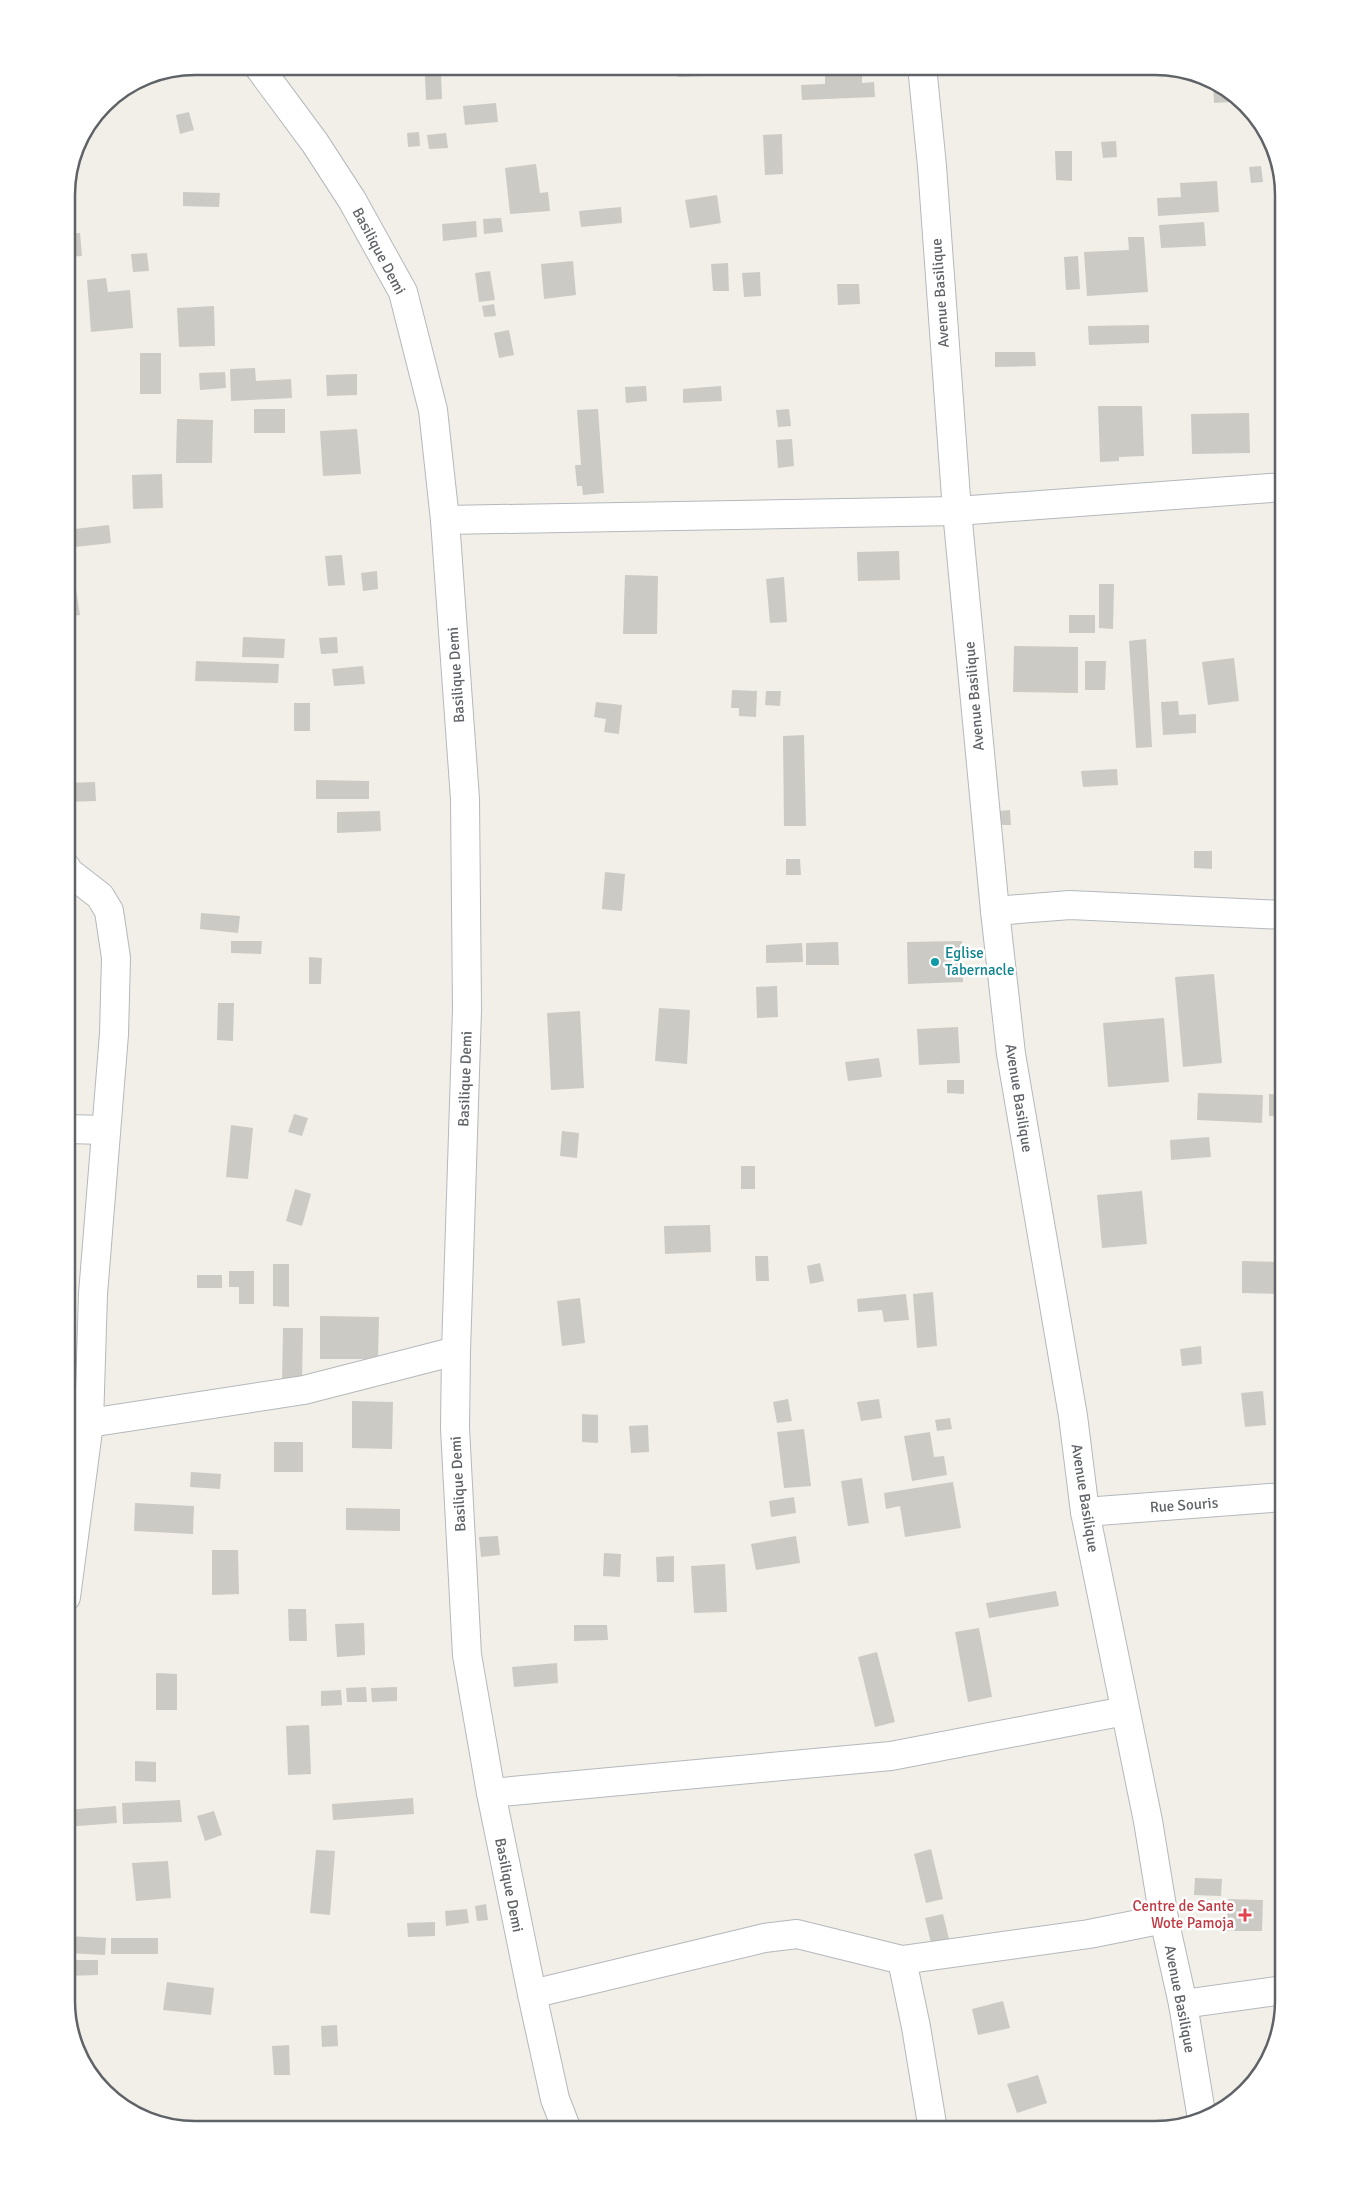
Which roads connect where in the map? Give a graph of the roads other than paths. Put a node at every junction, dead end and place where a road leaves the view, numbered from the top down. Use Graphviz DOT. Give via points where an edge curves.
graph roads {
  1 [pos="265,75"];
  2 [pos="923,75"];
  3 [pos="1275,487"];
  4 [pos="956,511"];
  5 [pos="446,520"];
  6 [pos="75,877"];
  7 [pos="995,911"];
  8 [pos="1275,915"];
  9 [pos="75,1129"];
  10 [pos="106,1130"];
  11 [pos="456,1351"];
  12 [pos="78,1422"];
  13 [pos="75,1466"];
  14 [pos="1275,1498"];
  15 [pos="1085,1512"];
  16 [pos="1125,1711"];
  17 [pos="491,1793"];
  18 [pos="1164,1919"];
  19 [pos="902,1960"];
  20 [pos="1275,1991"];
  21 [pos="532,1994"];
  22 [pos="1183,2004"];
  23 [pos="1201,2112"];
  24 [pos="563,2121"];
  25 [pos="932,2121"];
  1 -- 5 [label="street, Basilique Demi" via="352,200 403,292 433,410"];
  2 -- 4 [label="street, Avenue Basilique"];
  3 -- 4 [label="street"];
  4 -- 5 [label="street"];
  4 -- 7 [label="street, Avenue Basilique"];
  5 -- 11 [label="street, Basilique Demi" via="465,809 467,1010"];
  6 -- 10 [label="street" via="100,896 109,911 112,925 116,958 114,1034"];
  7 -- 8 [label="street" via="1070,905"];
  7 -- 15 [label="street, Avenue Basilique" via="1011,1054 1073,1416"];
  9 -- 10 [label="street"];
  10 -- 12 [label="street" via="93,1294"];
  11 -- 12 [label="street" via="304,1390"];
  11 -- 17 [label="street, Basilique Demi" via="455,1428 467,1656"];
  12 -- 13 [label="street"];
  14 -- 15 [label="street, Rue Souris"];
  15 -- 16 [label="street, Avenue Basilique"];
  16 -- 17 [label="street" via="891,1756"];
  16 -- 18 [label="street, Avenue Basilique"];
  17 -- 21 [label="street, Basilique Demi"];
  18 -- 19 [label="street" via="1089,1934"];
  18 -- 22 [label="street, Avenue Basilique"];
  19 -- 21 [label="street" via="796,1934 764,1938"];
  19 -- 25 [label="street"];
  20 -- 22 [label="street"];
  21 -- 24 [label="street, Basilique Demi"];
  22 -- 23 [label="street, Avenue Basilique"];
}
